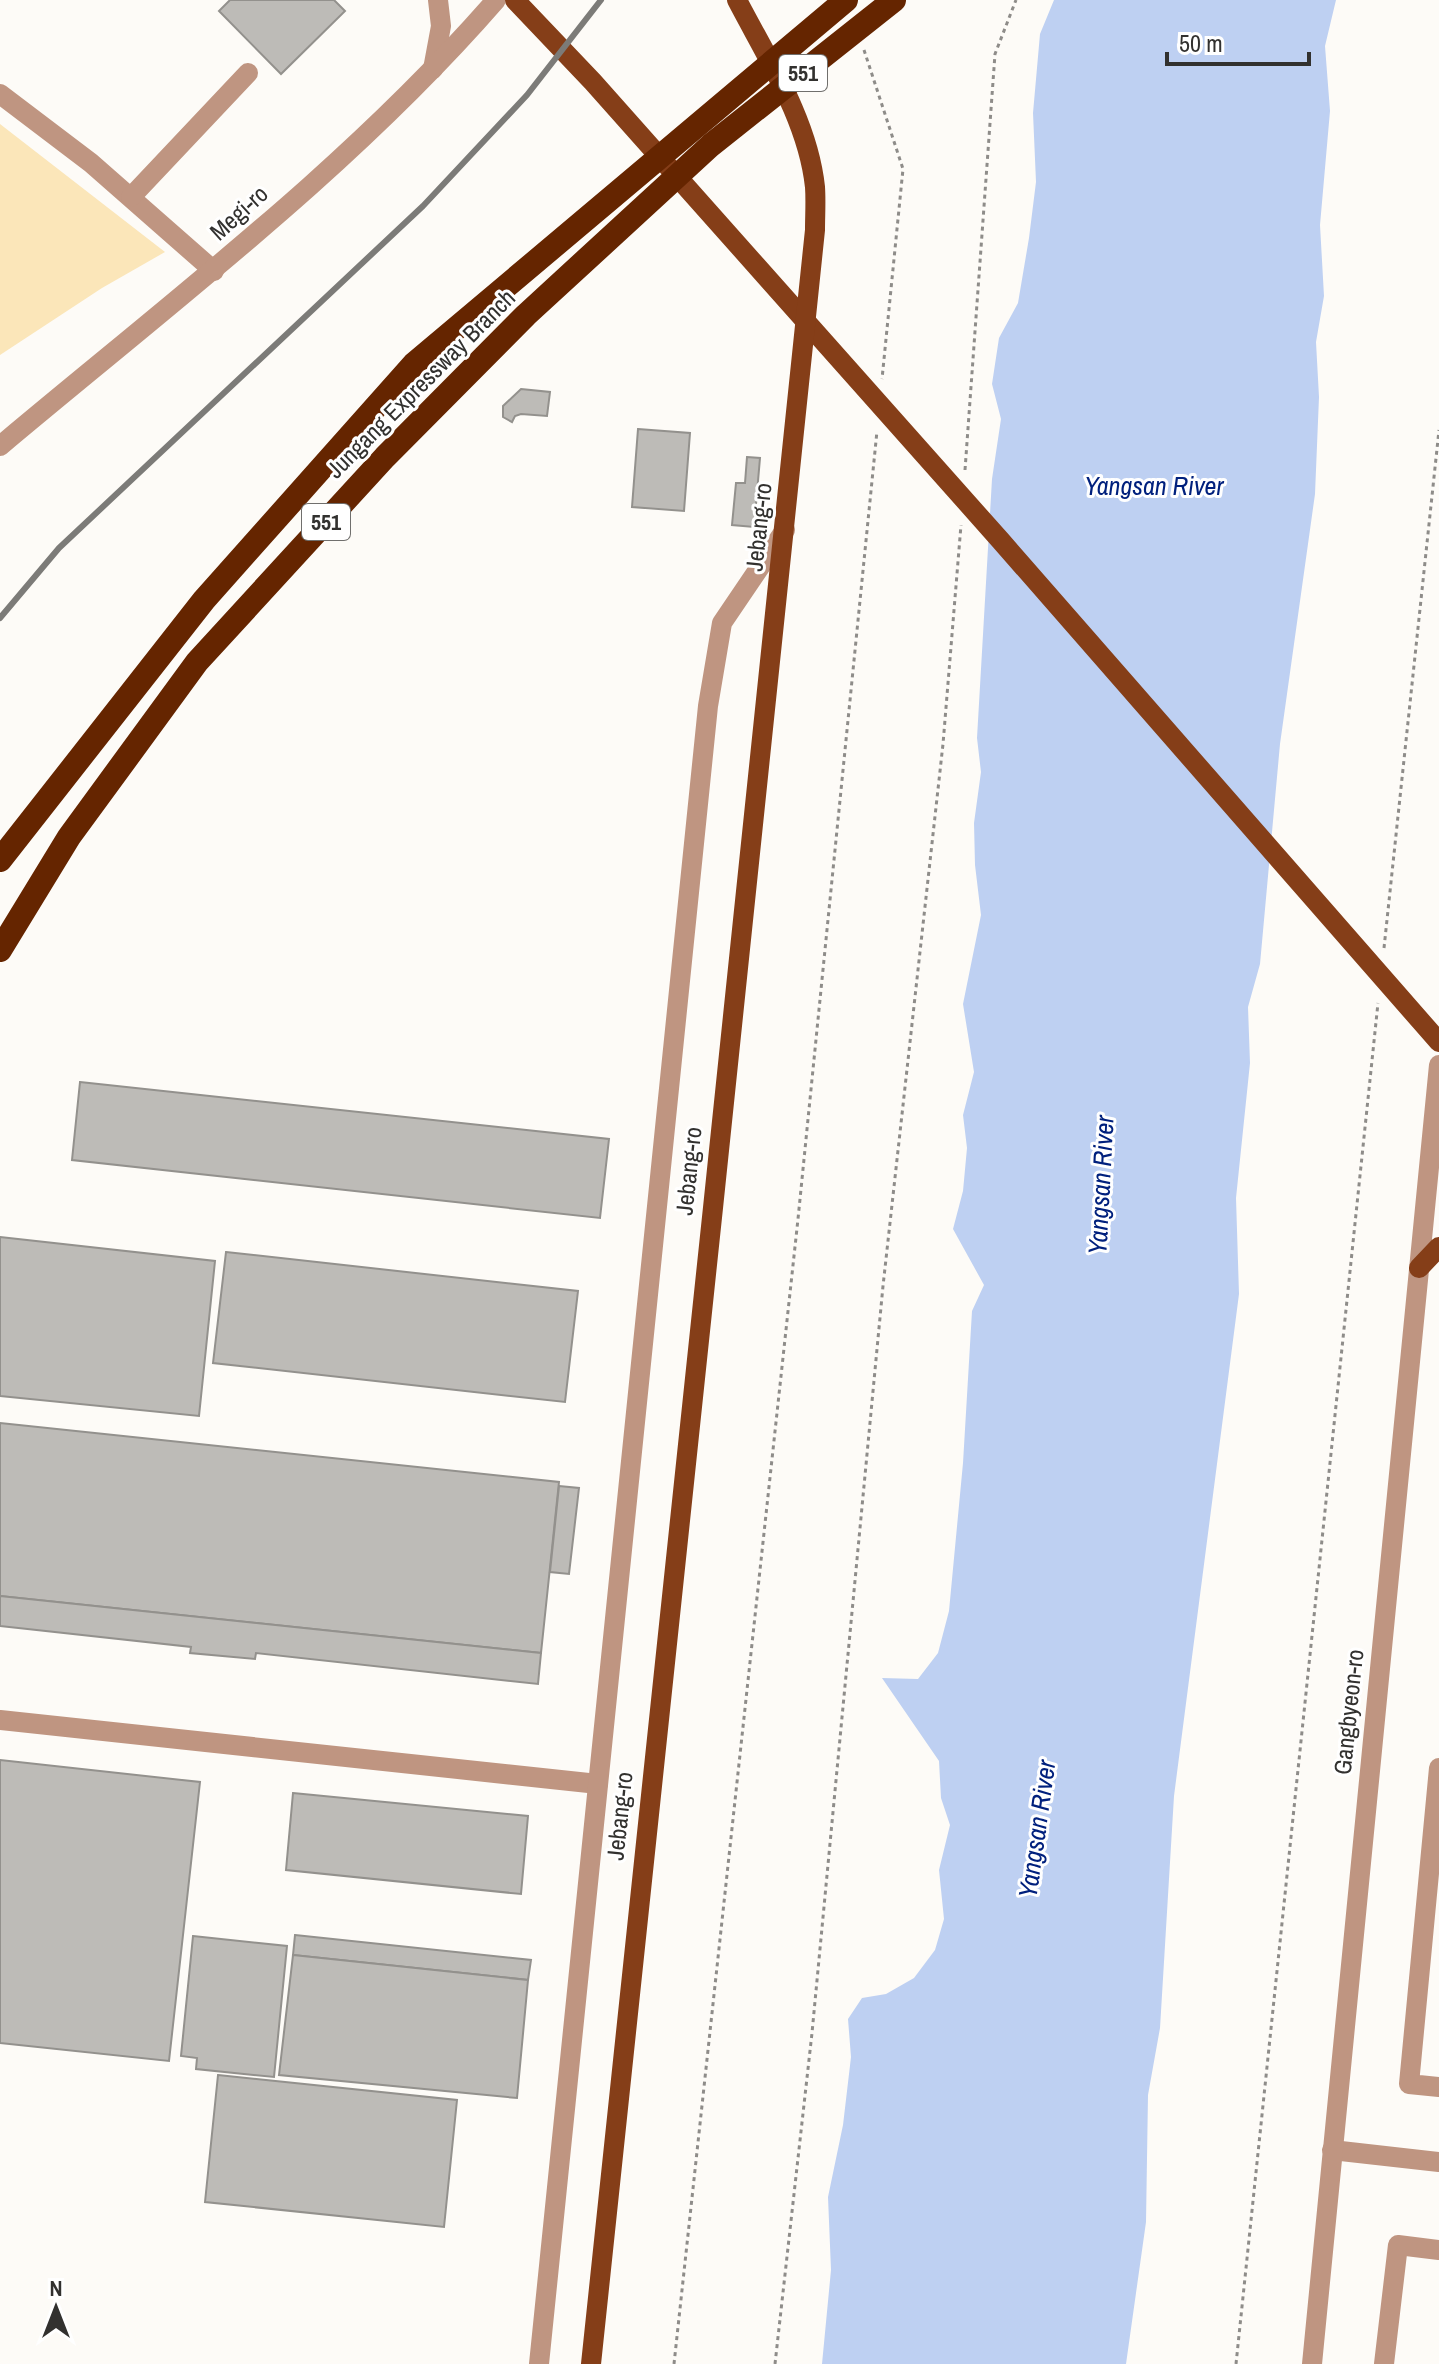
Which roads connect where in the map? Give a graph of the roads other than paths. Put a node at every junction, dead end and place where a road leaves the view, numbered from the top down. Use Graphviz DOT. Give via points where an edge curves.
graph roads {
  1 [pos="438,0"];
  2 [pos="496,0"];
  3 [pos="515,0"];
  4 [pos="737,0"];
  5 [pos="846,0"];
  6 [pos="894,0"];
  7 [pos="433,69"];
  8 [pos="248,73"];
  9 [pos="0,94"];
  10 [pos="131,197"];
  11 [pos="214,271"];
  12 [pos="0,446"];
  13 [pos="785,530"];
  14 [pos="0,860"];
  15 [pos="0,950"];
  16 [pos="1439,1042"];
  17 [pos="1439,1065"];
  18 [pos="1439,1247"];
  19 [pos="1419,1268"];
  20 [pos="0,1720"];
  21 [pos="1439,1768"];
  22 [pos="598,1784"];
  23 [pos="1434,1867"];
  24 [pos="1429,1977"];
  25 [pos="1439,2087"];
  26 [pos="1332,2150"];
  27 [pos="1439,2162"];
  28 [pos="1439,2250"];
  29 [pos="539,2364"];
  30 [pos="591,2364"];
  31 [pos="1312,2364"];
  32 [pos="1384,2364"];
  1 -- 7 [label="street" via="441,26"];
  2 -- 7 [label="street, Megi-ro"];
  3 -- 16 [label="main road" via="991,529"];
  4 -- 13 [label="main road, Jebang-ro" via="794,112 815,186"];
  5 -- 14 [label="highway, Jungang Expressway Branch / 551" via="414,364 204,600"];
  6 -- 15 [label="highway, Jungang Expressway Branch / 551" via="711,145 526,315 385,457 197,662 69,837"];
  7 -- 11 [label="street, Megi-ro"];
  8 -- 10 [label="street"];
  9 -- 10 [label="street"];
  10 -- 11 [label="street"];
  11 -- 12 [label="street, Megi-ro"];
  13 -- 22 [label="street" via="722,623 708,706"];
  13 -- 30 [label="main road, Jebang-ro"];
  17 -- 19 [label="street, Gangbyeon-ro"];
  18 -- 19 [label="main road"];
  19 -- 26 [label="street, Gangbyeon-ro"];
  20 -- 22 [label="street"];
  21 -- 23 [label="street"];
  22 -- 29 [label="street"];
  23 -- 24 [label="street"];
  24 -- 25 [label="street" via="1409,2084"];
  26 -- 27 [label="street"];
  26 -- 31 [label="street, Gangbyeon-ro"];
  28 -- 32 [label="street" via="1398,2245"];
}
